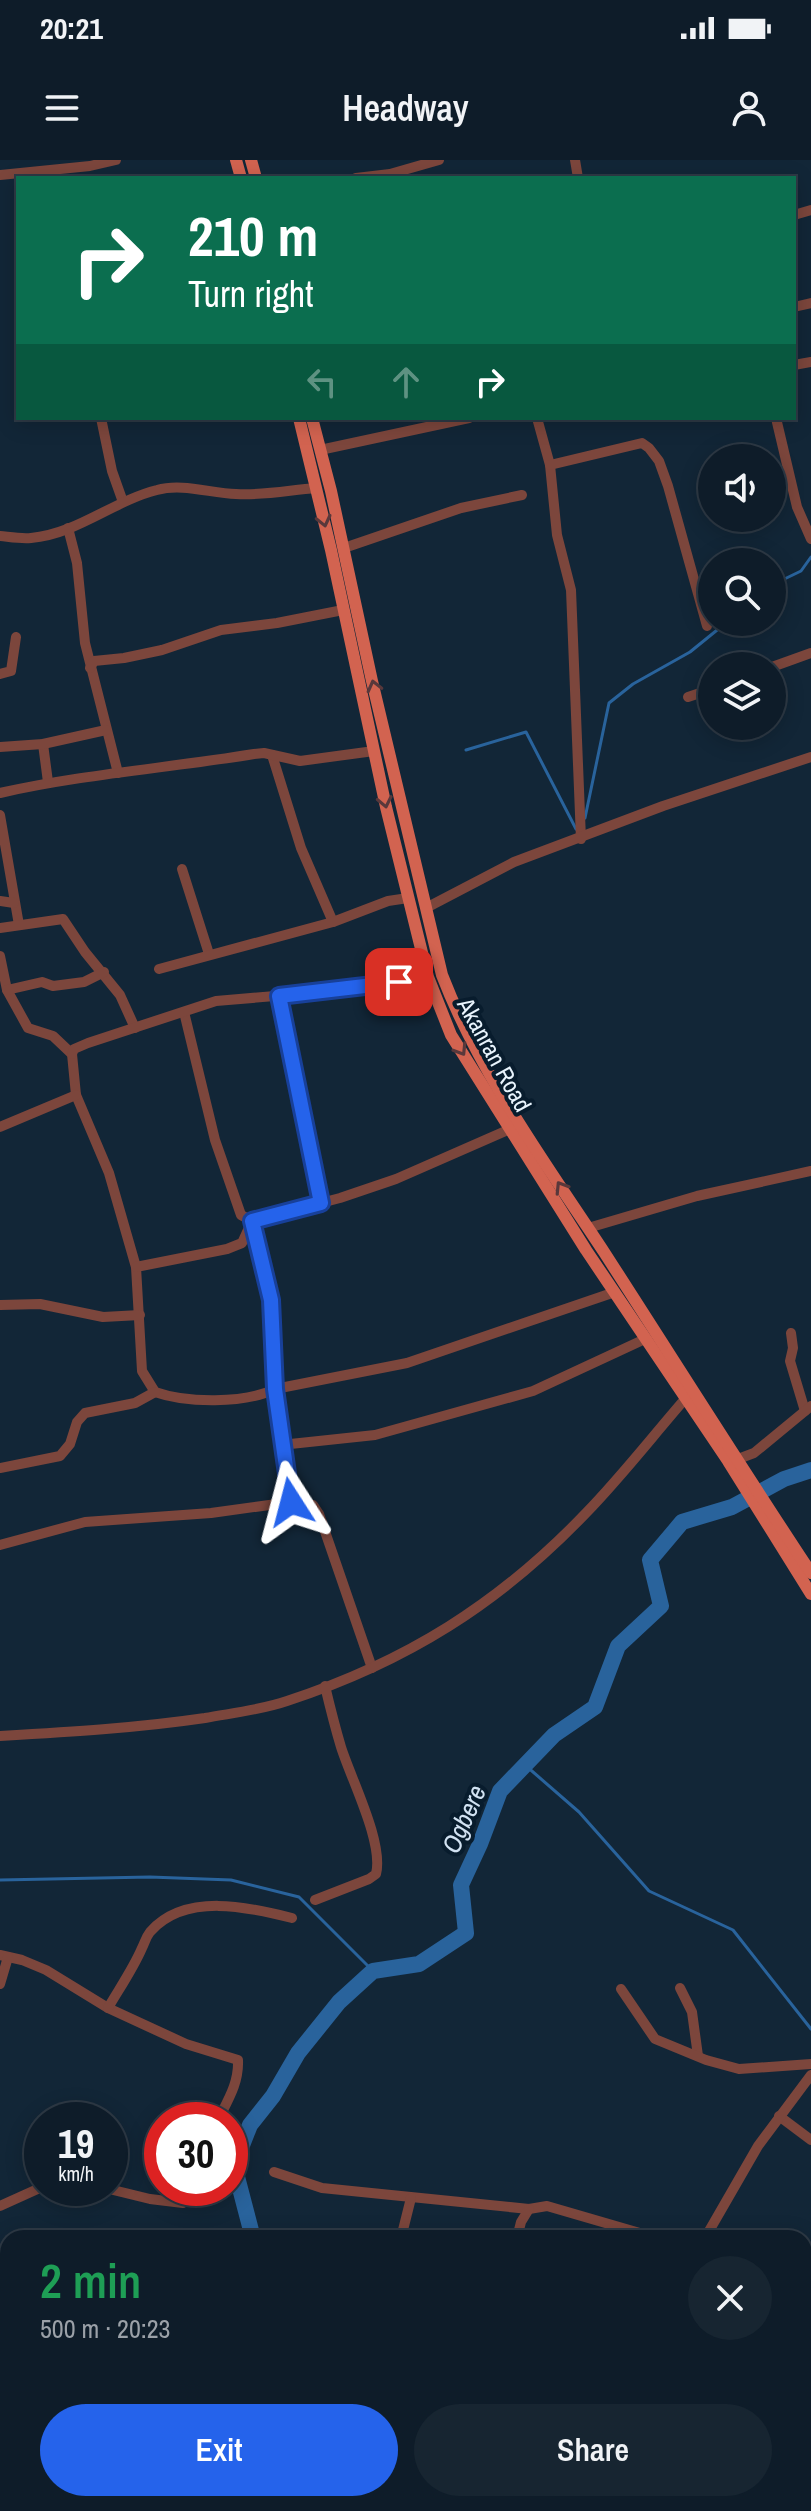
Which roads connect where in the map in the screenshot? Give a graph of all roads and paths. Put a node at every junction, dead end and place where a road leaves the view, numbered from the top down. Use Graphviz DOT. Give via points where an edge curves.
graph roads {
  1 [pos="116,160"];
  2 [pos="439,160"];
  3 [pos="90,163"];
  4 [pos="0,175"];
  5 [pos="373,176"];
  6 [pos="101,420"];
  7 [pos="299,420"];
  8 [pos="312,420"];
  9 [pos="460,420"];
  10 [pos="538,420"];
  11 [pos="776,420"];
  12 [pos="320,450"];
  13 [pos="550,465"];
  14 [pos="316,488"];
  15 [pos="522,495"];
  16 [pos="123,502"];
  17 [pos="68,528"];
  18 [pos="0,536"];
  19 [pos="811,539"];
  20 [pos="344,548"];
  21 [pos="698,594"];
  22 [pos="343,610"];
  23 [pos="16,637"];
  24 [pos="811,653"];
  25 [pos="786,662"];
  26 [pos="90,668"];
  27 [pos="0,674"];
  28 [pos="698,694"];
  29 [pos="688,697"];
  30 [pos="106,730"];
  31 [pos="43,744"];
  32 [pos="0,747"];
  33 [pos="374,751"];
  34 [pos="272,755"];
  35 [pos="811,757"];
  36 [pos="118,773"];
  37 [pos="48,782"];
  38 [pos="0,793"];
  39 [pos="0,815"];
  40 [pos="581,839"];
  41 [pos="416,867"];
  42 [pos="401,868"];
  43 [pos="182,869"];
  44 [pos="408,898"];
  45 [pos="0,901"];
  46 [pos="14,903"];
  47 [pos="426,908"];
  48 [pos="333,922"];
  49 [pos="19,925"];
  50 [pos="0,928"];
  51 [pos="209,954"];
  52 [pos="0,956"];
  53 [pos="159,969"];
  54 [pos="104,972"];
  55 [pos="428,977"];
  56 [pos="4,984"];
  57 [pos="279,996"];
  58 [pos="184,1012"];
  59 [pos="135,1028"];
  60 [pos="72,1054"];
  61 [pos="76,1095"];
  62 [pos="0,1127"];
  63 [pos="510,1129"];
  64 [pos="811,1171"];
  65 [pos="321,1203"];
  66 [pos="252,1221"];
  67 [pos="588,1228"];
  68 [pos="136,1267"];
  69 [pos="615,1292"];
  70 [pos="0,1305"];
  71 [pos="140,1315"];
  72 [pos="791,1333"];
  73 [pos="645,1339"];
  74 [pos="275,1389"];
  75 [pos="155,1392"];
  76 [pos="685,1399"];
  77 [pos="808,1408"];
  78 [pos="281,1445"];
  79 [pos="738,1459"];
  80 [pos="0,1468"];
  81 [pos="751,1491"];
  82 [pos="291,1502"];
  83 [pos="761,1507"];
  84 [pos="0,1545"];
  85 [pos="811,1573"];
  86 [pos="811,1594"];
  87 [pos="372,1668"];
  88 [pos="325,1686"];
  89 [pos="0,1736"];
  90 [pos="315,1900"];
  91 [pos="292,1918"];
  92 [pos="4,1956"];
  93 [pos="0,1984"];
  94 [pos="680,1988"];
  95 [pos="621,1989"];
  96 [pos="108,2008"];
  97 [pos="698,2056"];
  98 [pos="811,2064"];
  99 [pos="811,2075"];
  100 [pos="228,2102"];
  101 [pos="779,2116"];
  102 [pos="811,2140"];
  103 [pos="274,2172"];
  104 [pos="24,2195"];
  105 [pos="411,2198"];
  106 [pos="0,2206"];
  107 [pos="529,2209"];
  108 [pos="403,2230"];
  109 [pos="519,2230"];
  110 [pos="617,2230"];
  111 [pos="710,2230"];
  1 -- 3 [label="street"];
  2 -- 5 [label="street"];
  3 -- 4 [label="street"];
  6 -- 16 [label="street"];
  7 -- 14 [label="main road, Akanran Road"];
  8 -- 12 [label="main road, Akanran Road"];
  9 -- 12 [label="street"];
  10 -- 13 [label="street"];
  11 -- 19 [label="street" via="797,507"];
  12 -- 20 [label="main road, Akanran Road"];
  13 -- 21 [label="street" via="642,443 649,448 668,486"];
  13 -- 40 [label="street" via="557,535 571,590"];
  14 -- 16 [label="street" via="239,495 179,487"];
  14 -- 22 [label="main road, Akanran Road, one-way"];
  15 -- 20 [label="street" via="461,508"];
  16 -- 17 [label="street"];
  17 -- 18 [label="street" via="30,538"];
  17 -- 26 [label="street"];
  41 -- 20 [label="main road, Akanran Road, one-way"];
  22 -- 26 [label="street" via="221,630 149,653 94,661"];
  22 -- 33 [label="main road, Akanran Road"];
  23 -- 27 [label="street" via="11,671"];
  24 -- 25 [label="street"];
  26 -- 30 [label="street"];
  28 -- 29 [label="street"];
  30 -- 31 [label="street"];
  30 -- 36 [label="street"];
  31 -- 32 [label="street"];
  31 -- 37 [label="street"];
  33 -- 34 [label="street" via="300,761"];
  33 -- 42 [label="main road, Akanran Road, one-way"];
  34 -- 36 [label="street"];
  34 -- 48 [label="street" via="301,848"];
  35 -- 40 [label="street"];
  36 -- 37 [label="street"];
  37 -- 38 [label="street"];
  39 -- 46 [label="street"];
  40 -- 47 [label="street" via="514,862"];
  41 -- 42 [label="main road"];
  41 -- 47 [label="main road, Akanran Road"];
  42 -- 44 [label="main road, Akanran Road"];
  43 -- 51 [label="street"];
  44 -- 48 [label="street"];
  44 -- 55 [label="main road, Akanran Road"];
  45 -- 46 [label="street"];
  46 -- 49 [label="street"];
  67 -- 47 [label="main road, Akanran Road, one-way" via="468,1034 442,975"];
  48 -- 51 [label="street"];
  49 -- 50 [label="street"];
  49 -- 54 [label="street" via="63,919"];
  51 -- 53 [label="street"];
  52 -- 56 [label="street"];
  54 -- 56 [label="street" via="84,982 53,986"];
  54 -- 59 [label="street"];
  55 -- 57 [label="street"];
  55 -- 63 [label="main road, Akanran Road, one-way" via="451,1035"];
  56 -- 60 [label="street" via="28,1028 62,1041"];
  57 -- 58 [label="street" via="216,1001"];
  57 -- 65 [label="street"];
  58 -- 59 [label="street"];
  58 -- 66 [label="street" via="215,1140 241,1215"];
  59 -- 60 [label="street" via="88,1043"];
  60 -- 61 [label="street"];
  61 -- 62 [label="street"];
  61 -- 68 [label="street" via="109,1173"];
  63 -- 65 [label="street" via="396,1179"];
  63 -- 69 [label="main road, Akanran Road"];
  64 -- 67 [label="street" via="697,1196"];
  65 -- 66 [label="street"];
  66 -- 68 [label="street" via="242,1243 227,1249"];
  66 -- 74 [label="street" via="271,1300"];
  67 -- 79 [label="main road, Akanran Road"];
  68 -- 71 [label="street"];
  69 -- 73 [label="main road, Akanran Road"];
  69 -- 74 [label="street" via="407,1363"];
  70 -- 71 [label="street" via="40,1304 103,1317"];
  71 -- 75 [label="street" via="142,1371"];
  72 -- 77 [label="street" via="790,1361"];
  73 -- 76 [label="main road, Akanran Road"];
  73 -- 78 [label="street" via="533,1391 375,1435"];
  74 -- 75 [label="street" via="226,1399 173,1399"];
  74 -- 78 [label="street"];
  75 -- 80 [label="street" via="135,1403 85,1413 60,1456"];
  76 -- 81 [label="main road, Akanran Road"];
  76 -- 87 [label="street" via="593,1506 526,1569 464,1619"];
  77 -- 79 [label="street" via="754,1453"];
  78 -- 82 [label="street"];
  79 -- 81 [label="main road, Akanran Road"];
  81 -- 83 [label="main road, Akanran Road"];
  82 -- 84 [label="street" via="85,1522"];
  82 -- 87 [label="street" via="313,1505 319,1514"];
  83 -- 85 [label="main road, Akanran Road"];
  83 -- 86 [label="main road, Akanran Road"];
  87 -- 88 [label="street"];
  88 -- 89 [label="street" via="229,1714 157,1725"];
  88 -- 90 [label="street" via="378,1867 369,1879"];
  91 -- 96 [label="street" via="247,1906 215,1905 163,1919 147,1934"];
  92 -- 93 [label="street"];
  92 -- 96 [label="street" via="46,1970"];
  94 -- 97 [label="street" via="692,2012"];
  95 -- 97 [label="street" via="655,2039"];
  96 -- 100 [label="street" via="186,2044 238,2060 239,2074"];
  97 -- 98 [label="street" via="739,2069"];
  99 -- 101 [label="street"];
  101 -- 102 [label="street"];
  101 -- 111 [label="street"];
  103 -- 105 [label="street" via="322,2188"];
  104 -- 106 [label="street"];
  105 -- 107 [label="street"];
  105 -- 108 [label="street"];
  107 -- 109 [label="street"];
  107 -- 110 [label="street" via="547,2206"];
}
